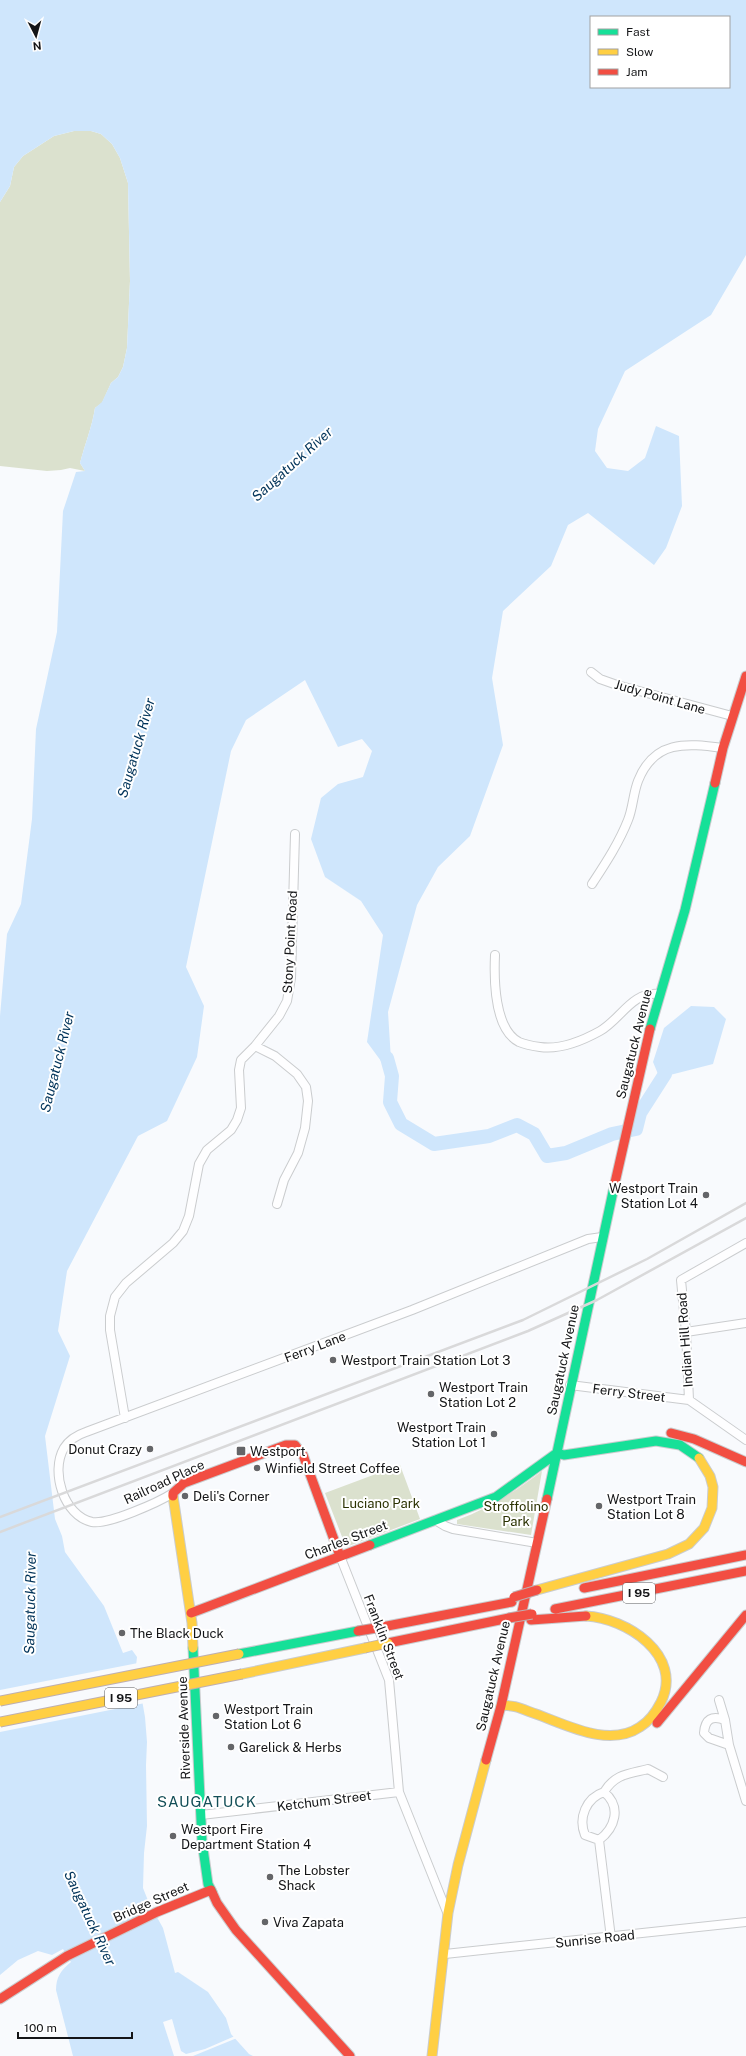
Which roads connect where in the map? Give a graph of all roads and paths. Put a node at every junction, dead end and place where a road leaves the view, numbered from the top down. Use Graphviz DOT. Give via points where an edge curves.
graph roads {
  1 [pos="591,672"];
  2 [pos="746,676"];
  3 [pos="732,716"];
  4 [pos="723,748"];
  5 [pos="295,834"];
  6 [pos="592,884"];
  7 [pos="495,955"];
  8 [pos="659,994"];
  9 [pos="255,1046"];
  10 [pos="277,1204"];
  11 [pos="602,1237"];
  12 [pos="746,1243"];
  13 [pos="746,1323"];
  14 [pos="686,1332"];
  15 [pos="570,1385"];
  16 [pos="689,1400"];
  17 [pos="125,1418"];
  18 [pos="658,1432"];
  19 [pos="630,1435"];
  20 [pos="746,1440"];
  21 [pos="295,1445"];
  22 [pos="557,1453"];
  23 [pos="746,1462"];
  24 [pos="61,1484"];
  25 [pos="172,1493"];
  26 [pos="436,1520"];
  27 [pos="537,1543"];
  28 [pos="746,1555"];
  29 [pos="340,1556"];
  30 [pos="746,1571"];
  31 [pos="536,1594"];
  32 [pos="191,1613"];
  33 [pos="746,1615"];
  34 [pos="531,1617"];
  35 [pos="719,1700"];
  36 [pos="0,1701"];
  37 [pos="501,1706"];
  38 [pos="725,1720"];
  39 [pos="0,1722"];
  40 [pos="729,1745"];
  41 [pos="663,1777"];
  42 [pos="399,1792"];
  43 [pos="604,1792"];
  44 [pos="746,1802"];
  45 [pos="201,1815"];
  46 [pos="599,1840"];
  47 [pos="210,1890"];
  48 [pos="448,1913"];
  49 [pos="746,1922"];
  50 [pos="611,1938"];
  51 [pos="445,1954"];
  52 [pos="0,1999"];
  53 [pos="350,2056"];
  54 [pos="432,2056"];
  1 -- 3 [label="street, Judy Point Lane" via="600,679 617,685"];
  2 -- 3 [label="main road, Saugatuck Avenue"];
  3 -- 4 [label="main road, Saugatuck Avenue"];
  4 -- 6 [label="street" via="680,744 665,750 650,761 638,780 626,826"];
  4 -- 8 [label="main road, Saugatuck Avenue" via="697,864"];
  5 -- 9 [label="street, Stony Point Road" via="291,978 287,1001 280,1016"];
  7 -- 8 [label="street" via="496,995 503,1020 514,1039 532,1046 551,1049 582,1040 602,1030 638,997"];
  8 -- 11 [label="main road, Saugatuck Avenue"];
  9 -- 10 [label="street" via="275,1056 297,1074 306,1087 308,1101 305,1128 298,1153 284,1180"];
  9 -- 17 [label="street, Stony Point Road" via="241,1060 238,1070 241,1108 237,1120 231,1130 207,1150 199,1164 189,1216 182,1231 173,1243 126,1283 115,1297 110,1316 110,1330"];
  11 -- 15 [label="main road, Saugatuck Avenue"];
  11 -- 17 [label="street, Ferry Lane" via="588,1239 412,1310"];
  12 -- 14 [label="street, Indian Hill Road" via="681,1280"];
  13 -- 14 [label="street"];
  14 -- 16 [label="street, Indian Hill Road"];
  15 -- 16 [label="street, Ferry Street"];
  15 -- 22 [label="main road, Saugatuck Avenue"];
  16 -- 20 [label="street"];
  17 -- 24 [label="street, Ferry Lane" via="70,1441 62,1451"];
  18 -- 23 [label="main road" via="690,1437"];
  19 -- 22 [label="main road, Charles Street" via="566,1447"];
  21 -- 25 [label="main road, Railroad Place" via="286,1445 184,1483"];
  21 -- 29 [label="main road, Franklin Street" via="303,1455"];
  22 -- 26 [label="main road, Charles Street" via="496,1497"];
  22 -- 27 [label="main road, Saugatuck Avenue"];
  22 -- 31 [label="main road" via="564,1455 653,1440 679,1444 695,1454 708,1471 714,1491 713,1506 710,1519 702,1531 694,1541 682,1548"];
  24 -- 25 [label="street, Railroad Place" via="71,1510 80,1517 95,1522 111,1521"];
  25 -- 32 [label="main road, Riverside Avenue"];
  26 -- 27 [label="street" via="444,1526 458,1530"];
  26 -- 29 [label="main road, Charles Street"];
  27 -- 37 [label="main road, Saugatuck Avenue"];
  28 -- 31 [label="main road, I 95" via="569,1591"];
  29 -- 32 [label="main road, Charles Street"];
  29 -- 42 [label="street, Franklin Street" via="389,1680"];
  30 -- 34 [label="main road, I 95"];
  31 -- 36 [label="main road, I 95, bridge" via="462,1612"];
  32 -- 45 [label="main road, Riverside Avenue"];
  33 -- 37 [label="main road" via="662,1718 648,1732 631,1741 614,1744 593,1741 515,1714"];
  34 -- 37 [label="main road" via="587,1616 614,1621 631,1629 651,1644 661,1660 666,1677 663,1699 655,1714 644,1725 629,1733 614,1736 595,1734 516,1707"];
  34 -- 39 [label="main road, I 95, bridge" via="471,1626"];
  35 -- 38 [label="street"];
  37 -- 48 [label="main road, Saugatuck Avenue" via="468,1824"];
  38 -- 40 [label="street"];
  38 -- 40 [label="street" via="711,1718 705,1724 704,1732 709,1738"];
  40 -- 44 [label="street"];
  41 -- 43 [label="street" via="648,1769 624,1775 610,1782"];
  42 -- 45 [label="street, Ketchum Street"];
  42 -- 48 [label="street, Franklin Street"];
  43 -- 46 [label="street" via="615,1804 615,1817 611,1829"];
  43 -- 46 [label="street" via="596,1795 585,1808 582,1818 585,1835"];
  45 -- 47 [label="main road, Riverside Avenue" via="204,1862"];
  46 -- 50 [label="street"];
  47 -- 52 [label="main road, Bridge Street" via="157,1912 67,1956"];
  47 -- 53 [label="main road, Riverside Avenue" via="236,1930"];
  48 -- 51 [label="main road, Saugatuck Avenue"];
  49 -- 50 [label="street, Sunrise Road"];
  50 -- 51 [label="street, Sunrise Road"];
  51 -- 54 [label="main road, Saugatuck Avenue"];
}
